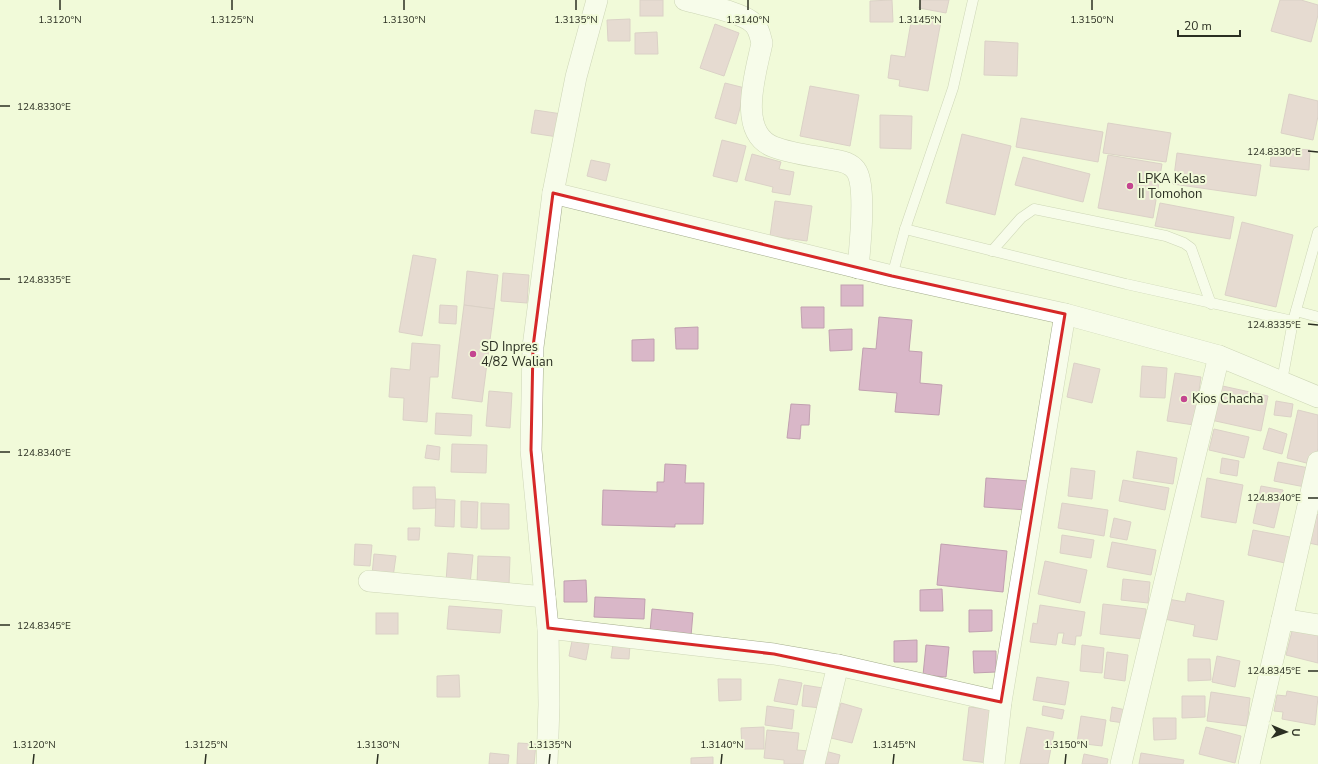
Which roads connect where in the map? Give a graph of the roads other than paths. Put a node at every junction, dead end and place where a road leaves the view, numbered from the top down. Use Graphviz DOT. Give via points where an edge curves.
graph roads {
  1 [pos="597,0"];
  2 [pos="686,0"];
  3 [pos="973,0"];
  4 [pos="553,193"];
  5 [pos="905,229"];
  6 [pos="1318,232"];
  7 [pos="992,251"];
  8 [pos="858,268"];
  9 [pos="892,276"];
  10 [pos="1211,304"];
  11 [pos="1296,311"];
  12 [pos="1065,314"];
  13 [pos="1318,317"];
  14 [pos="1293,321"];
  15 [pos="1219,356"];
  16 [pos="1282,381"];
  17 [pos="1318,397"];
  18 [pos="1318,462"];
  19 [pos="369,581"];
  20 [pos="545,597"];
  21 [pos="1282,619"];
  22 [pos="1318,625"];
  23 [pos="548,628"];
  24 [pos="838,665"];
  25 [pos="1001,702"];
  26 [pos="1253,763"];
  27 [pos="547,764"];
  28 [pos="814,764"];
  29 [pos="994,764"];
  30 [pos="1121,764"];
  1 -- 4 [label="street" via="576,77"];
  2 -- 8 [label="street" via="742,16 753,23 760,33 762,43 751,105 752,125 759,135 773,147 844,162 856,170 860,179 861,221"];
  3 -- 5 [label="lane" via="953,88"];
  4 -- 8 [label="street"];
  4 -- 20 [label="street" via="533,347 531,450"];
  5 -- 7 [label="lane"];
  5 -- 9 [label="lane"];
  6 -- 11 [label="lane"];
  7 -- 10 [label="lane"];
  7 -- 10 [label="lane" via="1021,218 1034,209 1166,236 1191,248"];
  8 -- 9 [label="street"];
  9 -- 12 [label="street"];
  10 -- 14 [label="lane"];
  11 -- 13 [label="lane"];
  11 -- 14 [label="lane"];
  12 -- 15 [label="street"];
  12 -- 25 [label="street"];
  14 -- 16 [label="lane"];
  15 -- 16 [label="street"];
  15 -- 30 [label="street"];
  16 -- 17 [label="street"];
  18 -- 21 [label="street"];
  19 -- 20 [label="street"];
  20 -- 23 [label="street"];
  21 -- 22 [label="street"];
  21 -- 26 [label="street"];
  23 -- 24 [label="street" via="774,654"];
  23 -- 27 [label="street"];
  24 -- 25 [label="street"];
  24 -- 28 [label="street"];
  25 -- 29 [label="street"];
}
